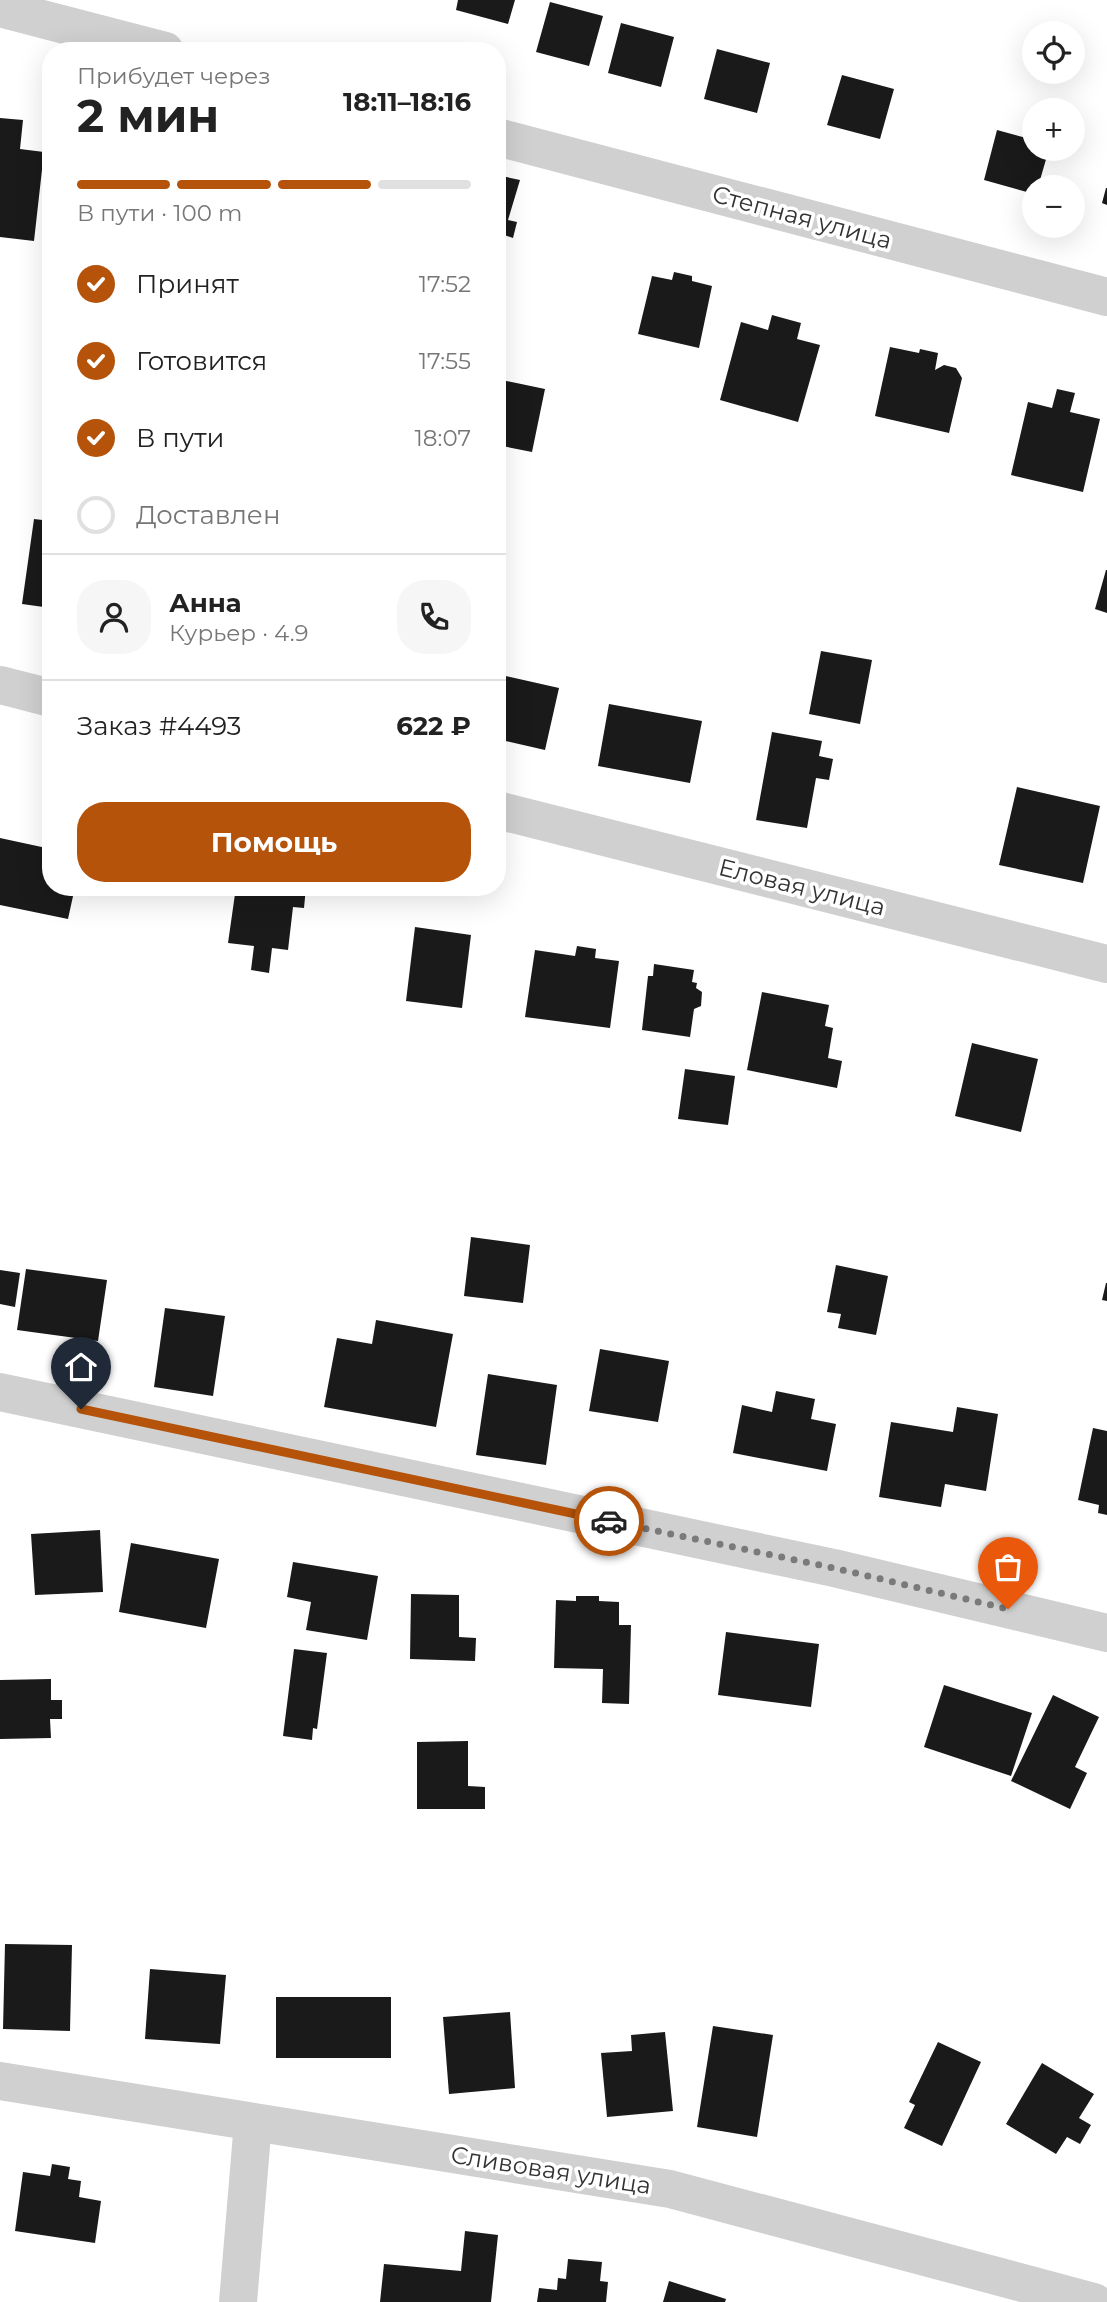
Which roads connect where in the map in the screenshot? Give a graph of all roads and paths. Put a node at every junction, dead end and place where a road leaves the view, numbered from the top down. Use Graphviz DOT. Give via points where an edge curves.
graph roads {
  1 [pos="0,8"];
  2 [pos="130,42"];
  3 [pos="506,140"];
  4 [pos="1107,297"];
  5 [pos="0,685"];
  6 [pos="42,696"];
  7 [pos="506,812"];
  8 [pos="1107,964"];
  9 [pos="0,1392"];
  10 [pos="1107,1633"];
  11 [pos="0,2081"];
  12 [pos="253,2122"];
  13 [pos="238,2302"];
  14 [pos="1094,2302"];
  1 -- 2 [label="street"];
  3 -- 4 [label="street, Степная улица"];
  5 -- 6 [label="street"];
  7 -- 8 [label="street, Еловая улица"];
  9 -- 10 [label="street" via="834,1568"];
  11 -- 12 [label="street, Сливовая улица"];
  12 -- 13 [label="street"];
  12 -- 14 [label="street, Сливовая улица" via="670,2189"];
}
